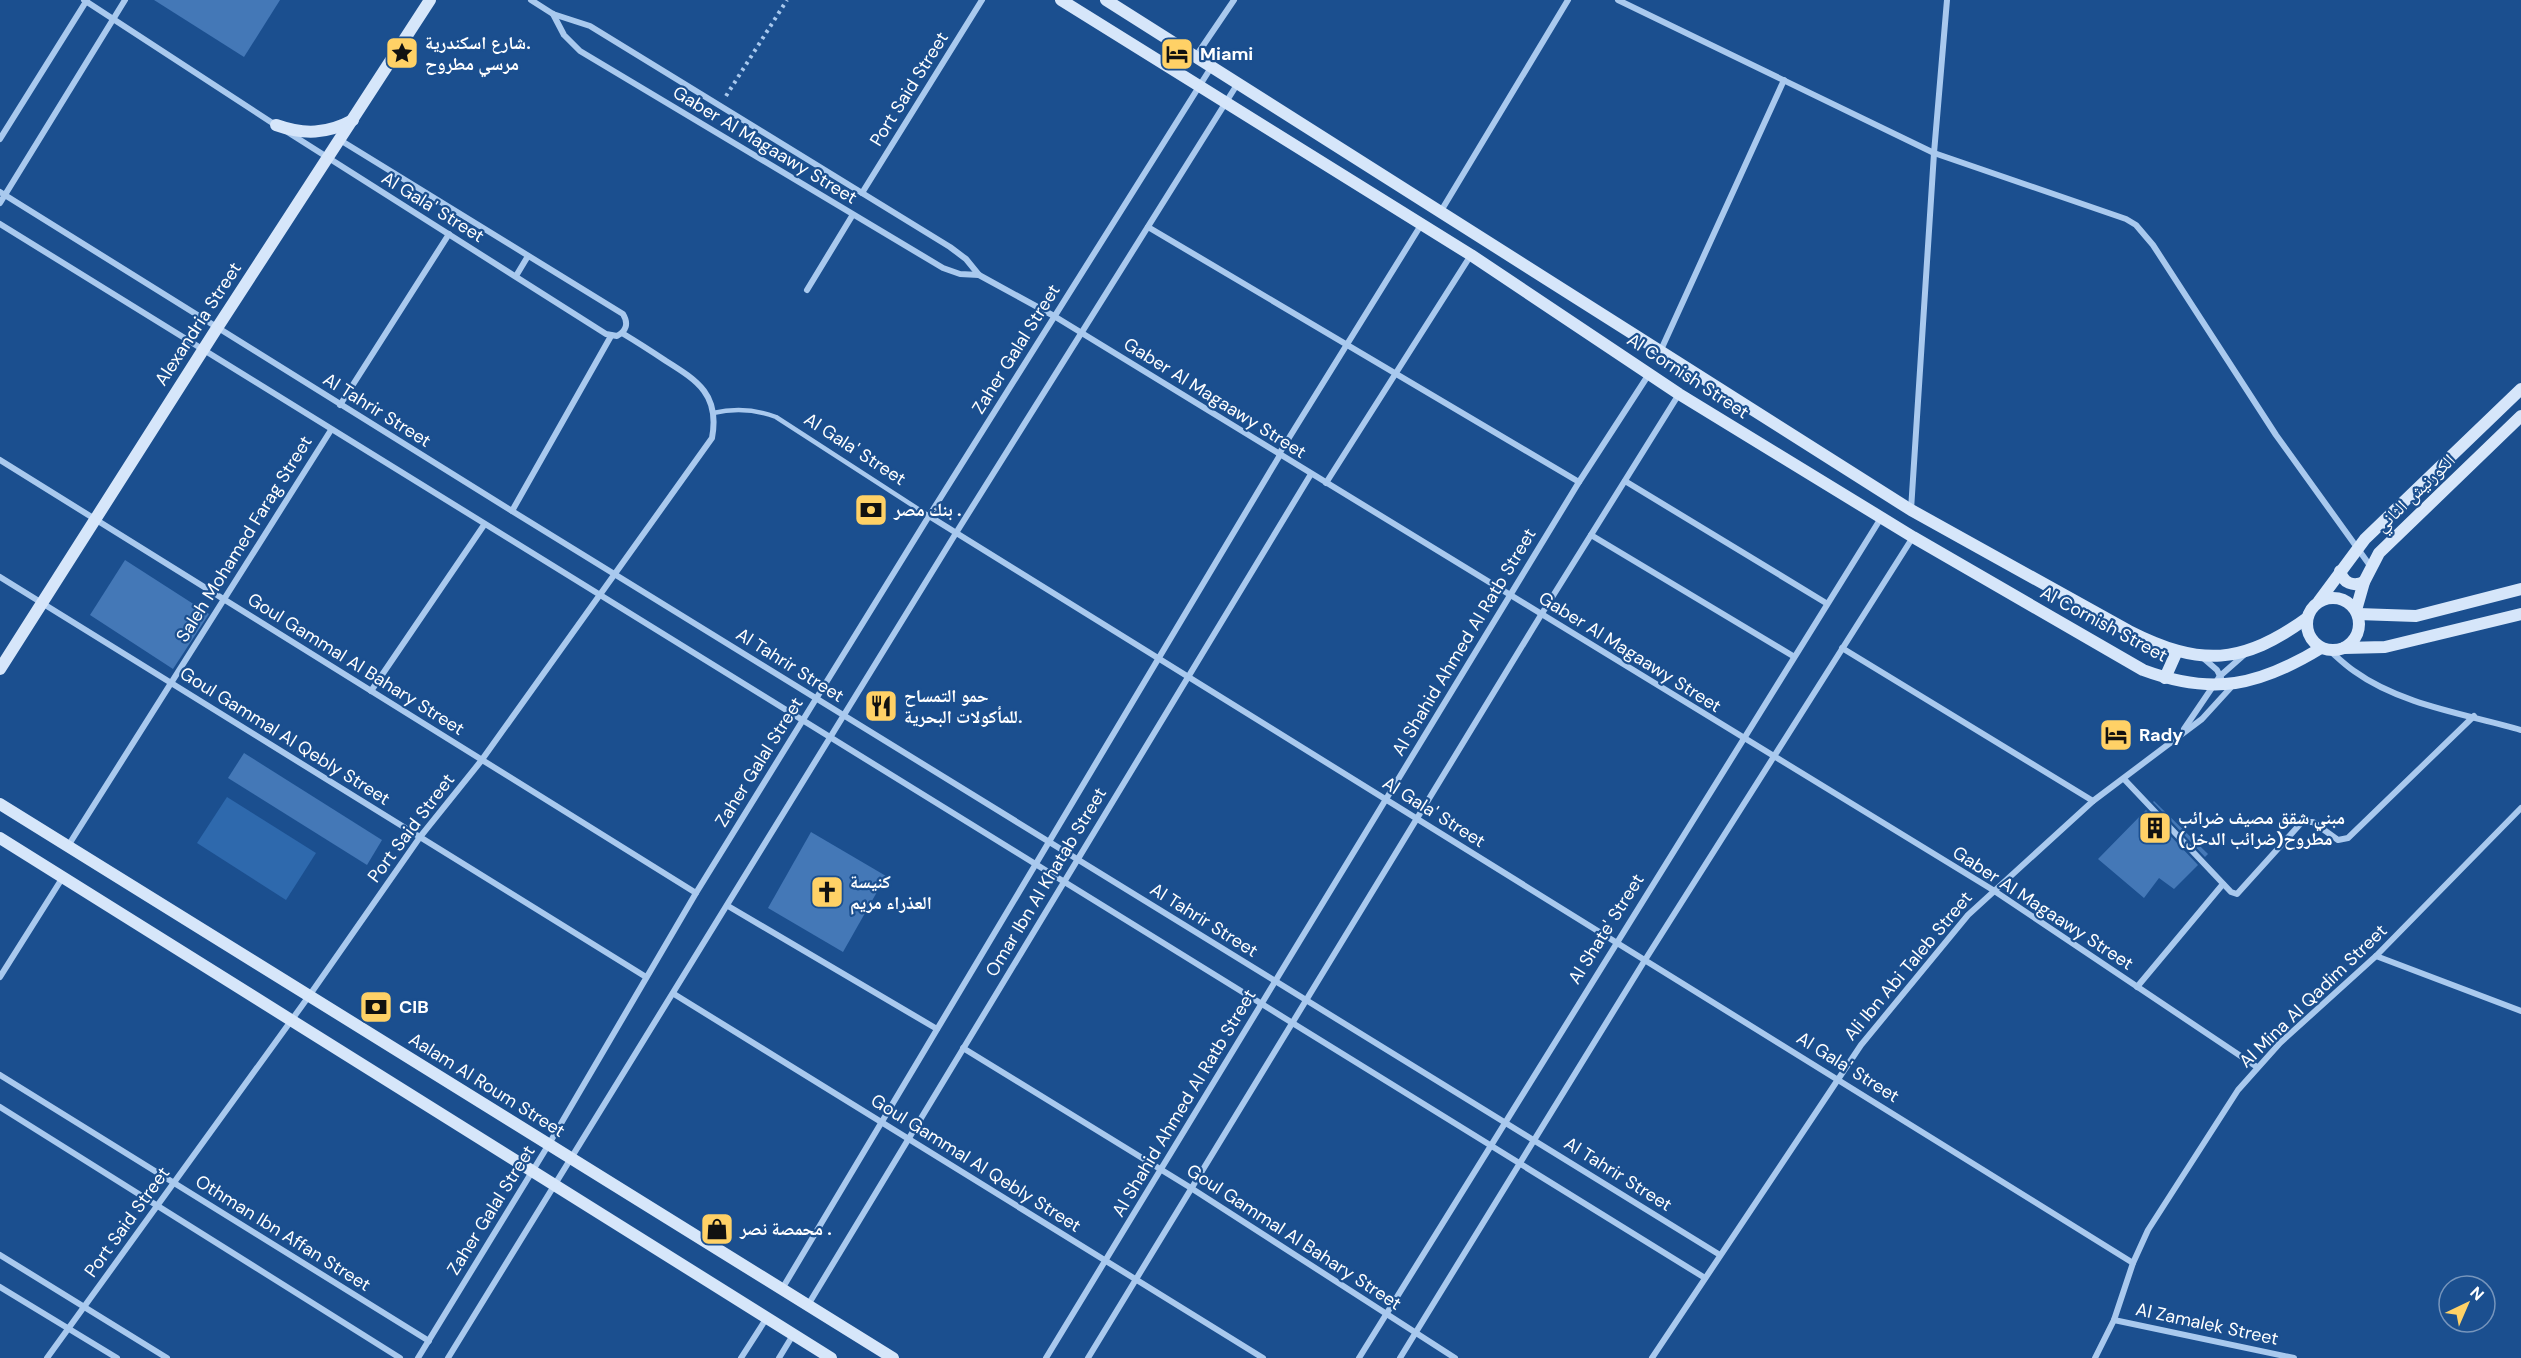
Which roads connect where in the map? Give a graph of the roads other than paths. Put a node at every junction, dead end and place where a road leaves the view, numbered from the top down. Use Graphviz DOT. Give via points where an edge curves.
graph roads {
  1 [pos="86,0"];
  2 [pos="125,0"];
  3 [pos="430,0"];
  4 [pos="531,0"];
  5 [pos="982,0"];
  6 [pos="1061,0"];
  7 [pos="1106,0"];
  8 [pos="1234,0"];
  9 [pos="1568,0"];
  10 [pos="1618,0"];
  11 [pos="1947,0"];
  12 [pos="554,14"];
  13 [pos="113,18"];
  14 [pos="1196,56"];
  15 [pos="1212,66"];
  16 [pos="1784,80"];
  17 [pos="1238,82"];
  18 [pos="1199,86"];
  19 [pos="1226,102"];
  20 [pos="353,120"];
  21 [pos="276,125"];
  22 [pos="0,139"];
  23 [pos="340,140"];
  24 [pos="1934,153"];
  25 [pos="327,159"];
  26 [pos="2,193"];
  27 [pos="862,193"];
  28 [pos="0,203"];
  29 [pos="1441,211"];
  30 [pos="852,216"];
  31 [pos="0,224"];
  32 [pos="1422,224"];
  33 [pos="1148,227"];
  34 [pos="449,234"];
  35 [pos="1471,255"];
  36 [pos="528,256"];
  37 [pos="979,275"];
  38 [pos="516,276"];
  39 [pos="807,290"];
  40 [pos="1054,316"];
  41 [pos="217,328"];
  42 [pos="622,333"];
  43 [pos="1082,333"];
  44 [pos="612,336"];
  45 [pos="1347,344"];
  46 [pos="202,350"];
  47 [pos="1660,352"];
  48 [pos="1396,373"];
  49 [pos="1649,374"];
  50 [pos="2521,389"];
  51 [pos="1679,394"];
  52 [pos="340,405"];
  53 [pos="714,413"];
  54 [pos="2521,416"];
  55 [pos="331,430"];
  56 [pos="1280,455"];
  57 [pos="0,460"];
  58 [pos="1311,474"];
  59 [pos="1625,481"];
  60 [pos="1579,482"];
  61 [pos="1326,483"];
  62 [pos="1911,510"];
  63 [pos="512,511"];
  64 [pos="928,516"];
  65 [pos="1881,518"];
  66 [pos="95,519"];
  67 [pos="484,525"];
  68 [pos="956,533"];
  69 [pos="1591,535"];
  70 [pos="1913,537"];
  71 [pos="2356,549"];
  72 [pos="2371,567"];
  73 [pos="2340,571"];
  74 [pos="616,575"];
  75 [pos="0,577"];
  76 [pos="2364,582"];
  77 [pos="2521,589"];
  78 [pos="1510,596"];
  79 [pos="600,597"];
  80 [pos="223,599"];
  81 [pos="2319,601"];
  82 [pos="42,603"];
  83 [pos="1826,603"];
  84 [pos="2357,612"];
  85 [pos="2521,614"];
  86 [pos="1541,615"];
  87 [pos="2307,618"];
  88 [pos="1842,648"];
  89 [pos="2344,648"];
  90 [pos="2325,649"];
  91 [pos="2177,651"];
  92 [pos="2246,653"];
  93 [pos="2200,655"];
  94 [pos="1793,656"];
  95 [pos="1159,659"];
  96 [pos="0,669"];
  97 [pos="1187,678"];
  98 [pos="2165,678"];
  99 [pos="172,684"];
  100 [pos="2223,685"];
  101 [pos="371,691"];
  102 [pos="816,698"];
  103 [pos="844,716"];
  104 [pos="2474,716"];
  105 [pos="802,722"];
  106 [pos="2521,730"];
  107 [pos="2182,732"];
  108 [pos="1742,738"];
  109 [pos="830,739"];
  110 [pos="1773,757"];
  111 [pos="481,761"];
  112 [pos="2124,779"];
  113 [pos="1386,800"];
  114 [pos="2093,801"];
  115 [pos="0,804"];
  116 [pos="2521,808"];
  117 [pos="1416,819"];
  118 [pos="420,837"];
  119 [pos="0,838"];
  120 [pos="1050,842"];
  121 [pos="68,846"];
  122 [pos="1078,859"];
  123 [pos="1035,866"];
  124 [pos="63,877"];
  125 [pos="1063,883"];
  126 [pos="2223,884"];
  127 [pos="1993,890"];
  128 [pos="696,893"];
  129 [pos="728,906"];
  130 [pos="1615,942"];
  131 [pos="2376,956"];
  132 [pos="1645,960"];
  133 [pos="646,976"];
  134 [pos="0,977"];
  135 [pos="1275,981"];
  136 [pos="2137,987"];
  137 [pos="674,994"];
  138 [pos="309,996"];
  139 [pos="1306,1000"];
  140 [pos="1261,1005"];
  141 [pos="2521,1011"];
  142 [pos="292,1020"];
  143 [pos="1292,1024"];
  144 [pos="938,1029"];
  145 [pos="963,1048"];
  146 [pos="2257,1068"];
  147 [pos="0,1075"];
  148 [pos="1838,1078"];
  149 [pos="0,1107"];
  150 [pos="882,1122"];
  151 [pos="1504,1122"];
  152 [pos="908,1139"];
  153 [pos="1534,1140"];
  154 [pos="549,1144"];
  155 [pos="1490,1146"];
  156 [pos="572,1158"];
  157 [pos="1519,1164"];
  158 [pos="1161,1169"];
  159 [pos="533,1170"];
  160 [pos="173,1183"];
  161 [pos="556,1185"];
  162 [pos="1191,1188"];
  163 [pos="157,1205"];
  164 [pos="0,1255"];
  165 [pos="1720,1255"];
  166 [pos="1106,1261"];
  167 [pos="2133,1263"];
  168 [pos="1705,1278"];
  169 [pos="1136,1279"];
  170 [pos="0,1287"];
  171 [pos="782,1289"];
  172 [pos="808,1305"];
  173 [pos="84,1306"];
  174 [pos="1386,1314"];
  175 [pos="766,1319"];
  176 [pos="2114,1320"];
  177 [pos="69,1328"];
  178 [pos="1415,1333"];
  179 [pos="793,1335"];
  180 [pos="429,1341"];
  181 [pos="47,1358"];
  182 [pos="117,1358"];
  183 [pos="167,1358"];
  184 [pos="399,1358"];
  185 [pos="418,1358"];
  186 [pos="449,1358"];
  187 [pos="741,1358"];
  188 [pos="779,1358"];
  189 [pos="831,1358"];
  190 [pos="893,1358"];
  191 [pos="1046,1358"];
  192 [pos="1088,1358"];
  193 [pos="1263,1358"];
  194 [pos="1359,1358"];
  195 [pos="1400,1358"];
  196 [pos="1455,1358"];
  197 [pos="1652,1358"];
  198 [pos="2095,1358"];
  199 [pos="2294,1358"];
  1 -- 13 [label="street, Al Gala' Street"];
  1 -- 22 [label="street"];
  2 -- 13 [label="street"];
  3 -- 20 [label="street, Alexandria Street"];
  4 -- 12 [label="street, Gaber Al Magaawy Street"];
  5 -- 27 [label="street, Port Said Street"];
  6 -- 18 [label="street, Al Cornish Street"];
  7 -- 14 [label="street, Al Cornish Street"];
  8 -- 14 [label="street"];
  9 -- 29 [label="street"];
  10 -- 16 [label="street"];
  11 -- 24 [label="street"];
  12 -- 27 [label="street, Gaber Al Magaawy Street" via="590,26"];
  12 -- 30 [label="street, Gaber Al Magaawy Street" via="564,35 580,51"];
  13 -- 21 [label="street, Al Gala' Street"];
  13 -- 26 [label="street"];
  14 -- 15 [label="street, Al Cornish Street"];
  15 -- 17 [label="street, Al Cornish Street"];
  15 -- 18 [label="street, Zaher Galal Street"];
  16 -- 24 [label="street"];
  16 -- 47 [label="street"];
  17 -- 19 [label="street"];
  17 -- 29 [label="street, Al Cornish Street"];
  18 -- 19 [label="street, Al Cornish Street"];
  18 -- 40 [label="street, Zaher Galal Street"];
  19 -- 32 [label="street, Al Cornish Street"];
  19 -- 33 [label="street"];
  20 -- 21 [label="street" via="315,132"];
  20 -- 23 [label="street, Alexandria Street"];
  21 -- 25 [label="street, Al Gala' Street"];
  23 -- 25 [label="street, Alexandria Street"];
  23 -- 36 [label="street, Al Gala' Street"];
  24 -- 62 [label="street"];
  24 -- 71 [label="street" via="2136,225"];
  25 -- 34 [label="street, Al Gala' Street"];
  25 -- 41 [label="street, Alexandria Street"];
  26 -- 28 [label="street"];
  26 -- 41 [label="street, Al Tahrir Street"];
  27 -- 37 [label="street, Gaber Al Magaawy Street" via="958,253"];
  29 -- 47 [label="street, Al Cornish Street"];
  30 -- 37 [label="street, Gaber Al Magaawy Street" via="943,268"];
  30 -- 39 [label="street"];
  31 -- 46 [label="street"];
  32 -- 35 [label="street, Al Cornish Street"];
  32 -- 45 [label="street, Omar Ibn Al Khatab Street"];
  33 -- 43 [label="street"];
  33 -- 45 [label="street"];
  34 -- 38 [label="street, Al Gala' Street"];
  34 -- 52 [label="street"];
  35 -- 48 [label="street"];
  35 -- 49 [label="street, Al Cornish Street"];
  36 -- 38 [label="street"];
  36 -- 42 [label="street, Al Gala' Street" via="623,314 627,324"];
  37 -- 40 [label="street, Gaber Al Magaawy Street"];
  38 -- 44 [label="street, Al Gala' Street"];
  40 -- 43 [label="street, Gaber Al Magaawy Street"];
  40 -- 64 [label="street, Zaher Galal Street"];
  41 -- 46 [label="street, Alexandria Street"];
  41 -- 52 [label="street, Al Tahrir Street"];
  42 -- 44 [label="street"];
  42 -- 53 [label="street" via="692,377 706,392"];
  43 -- 56 [label="street, Gaber Al Magaawy Street"];
  43 -- 68 [label="street"];
  44 -- 63 [label="street"];
  45 -- 48 [label="street"];
  45 -- 56 [label="street, Omar Ibn Al Khatab Street"];
  46 -- 55 [label="street"];
  46 -- 66 [label="street, Alexandria Street"];
  47 -- 62 [label="street, Al Cornish Street"];
  48 -- 60 [label="street"];
  48 -- 61 [label="street"];
  49 -- 51 [label="street, Al Cornish Street"];
  49 -- 60 [label="street, Al Shahid Ahmed Al Ratb Street"];
  50 -- 71 [label="street"];
  51 -- 59 [label="street"];
  51 -- 65 [label="street, Al Cornish Street"];
  52 -- 63 [label="street, Al Tahrir Street"];
  53 -- 64 [label="lane, Al Gala' Street" via="752,410 776,417"];
  53 -- 74 [label="street, Port Said Street" via="712,438"];
  54 -- 72 [label="street, الكورنيش الثاني" via="2388,544"];
  55 -- 67 [label="street"];
  55 -- 80 [label="street, Saleh Mohamed Farag Street"];
  56 -- 58 [label="street, Gaber Al Magaawy Street"];
  56 -- 95 [label="street, Omar Ibn Al Khatab Street"];
  57 -- 66 [label="street, Goul Gammal Al Bahary Street"];
  58 -- 61 [label="street, Gaber Al Magaawy Street"];
  58 -- 97 [label="street, Omar Ibn Al Khatab Street"];
  59 -- 69 [label="street"];
  59 -- 83 [label="street"];
  60 -- 78 [label="street, Al Shahid Ahmed Al Ratb Street"];
  61 -- 78 [label="street, Gaber Al Magaawy Street"];
  62 -- 91 [label="street, Al Cornish Street" via="2128,631"];
  63 -- 74 [label="street, Al Tahrir Street"];
  64 -- 68 [label="street, Al Gala' Street"];
  64 -- 102 [label="street, Zaher Galal Street"];
  65 -- 70 [label="street, Al Cornish Street"];
  65 -- 83 [label="street, Al Shate' Street"];
  66 -- 80 [label="street, Goul Gammal Al Bahary Street"];
  66 -- 82 [label="street, Alexandria Street"];
  67 -- 79 [label="street"];
  67 -- 101 [label="street"];
  68 -- 95 [label="street, Al Gala' Street"];
  68 -- 103 [label="street"];
  69 -- 86 [label="street"];
  69 -- 94 [label="street"];
  70 -- 88 [label="street"];
  70 -- 98 [label="street, Al Cornish Street" via="2122,658"];
  71 -- 72 [label="street"];
  71 -- 73 [label="street"];
  72 -- 76 [label="street, الكورنيش الثاني"];
  73 -- 76 [label="street" via="2349,584"];
  73 -- 81 [label="street"];
  74 -- 79 [label="street, Port Said Street"];
  74 -- 102 [label="street, Al Tahrir Street"];
  75 -- 82 [label="street, Goul Gammal Al Qebly Street"];
  76 -- 84 [label="street, الكورنيش الثاني"];
  77 -- 84 [label="street" via="2416,616"];
  78 -- 86 [label="street, Gaber Al Magaawy Street"];
  78 -- 113 [label="street, Al Shahid Ahmed Al Ratb Street"];
  79 -- 105 [label="street"];
  79 -- 111 [label="street, Port Said Street"];
  80 -- 99 [label="street, Saleh Mohamed Farag Street"];
  80 -- 101 [label="street, Goul Gammal Al Bahary Street"];
  81 -- 84 [label="street" via="2340,598"];
  81 -- 87 [label="street"];
  82 -- 96 [label="street, Alexandria Street"];
  82 -- 99 [label="street, Goul Gammal Al Qebly Street"];
  83 -- 94 [label="street, Al Shate' Street"];
  84 -- 89 [label="street" via="2359,630"];
  85 -- 89 [label="street" via="2385,647"];
  86 -- 108 [label="street, Gaber Al Magaawy Street"];
  86 -- 117 [label="street"];
  87 -- 90 [label="street" via="2309,635"];
  87 -- 92 [label="street, Al Cornish Street" via="2277,639"];
  88 -- 110 [label="street"];
  88 -- 114 [label="street"];
  89 -- 90 [label="street"];
  90 -- 100 [label="street, Al Cornish Street" via="2279,672"];
  90 -- 104 [label="street" via="2381,687"];
  91 -- 93 [label="street, Al Cornish Street"];
  91 -- 98 [label="street"];
  92 -- 93 [label="street, Al Cornish Street"];
  92 -- 100 [label="street"];
  93 -- 100 [label="street" via="2217,670"];
  94 -- 108 [label="street, Al Shate' Street"];
  95 -- 97 [label="street, Al Gala' Street"];
  95 -- 120 [label="street, Omar Ibn Al Khatab Street"];
  97 -- 113 [label="street, Al Gala' Street"];
  97 -- 122 [label="street, Omar Ibn Al Khatab Street"];
  98 -- 100 [label="street, Al Cornish Street"];
  99 -- 118 [label="street, Goul Gammal Al Qebly Street"];
  99 -- 121 [label="street, Saleh Mohamed Farag Street"];
  100 -- 107 [label="street"];
  100 -- 107 [label="street" via="2202,719"];
  101 -- 111 [label="street, Goul Gammal Al Bahary Street"];
  102 -- 103 [label="street, Al Tahrir Street"];
  102 -- 105 [label="street, Zaher Galal Street"];
  103 -- 109 [label="street"];
  103 -- 120 [label="street, Al Tahrir Street"];
  104 -- 106 [label="street"];
  104 -- 126 [label="street" via="2348,838 2338,840 2313,822 2302,822 2240,893 2234,894"];
  105 -- 109 [label="street"];
  105 -- 128 [label="street, Zaher Galal Street"];
  107 -- 112 [label="street, Ali Ibn Abi Taleb Street"];
  108 -- 110 [label="street, Gaber Al Magaawy Street"];
  108 -- 130 [label="street, Al Shate' Street"];
  109 -- 123 [label="street"];
  109 -- 129 [label="street"];
  110 -- 127 [label="street, Gaber Al Magaawy Street"];
  110 -- 132 [label="street"];
  111 -- 118 [label="street, Port Said Street"];
  111 -- 128 [label="street, Goul Gammal Al Bahary Street"];
  112 -- 114 [label="street, Ali Ibn Abi Taleb Street"];
  112 -- 126 [label="street"];
  113 -- 117 [label="street, Al Gala' Street"];
  113 -- 135 [label="street, Al Shahid Ahmed Al Ratb Street"];
  114 -- 127 [label="street, Ali Ibn Abi Taleb Street"];
  115 -- 121 [label="street, Aalam Al Roum Street"];
  116 -- 131 [label="street, Al Mina Al Qadim Street"];
  117 -- 130 [label="street, Al Gala' Street"];
  117 -- 139 [label="street"];
  118 -- 133 [label="street, Goul Gammal Al Qebly Street"];
  118 -- 138 [label="street, Port Said Street"];
  119 -- 124 [label="street"];
  120 -- 122 [label="street, Al Tahrir Street"];
  120 -- 123 [label="street, Omar Ibn Al Khatab Street"];
  121 -- 138 [label="street, Aalam Al Roum Street"];
  122 -- 125 [label="street, Omar Ibn Al Khatab Street"];
  122 -- 135 [label="street, Al Tahrir Street"];
  123 -- 125 [label="street"];
  123 -- 144 [label="street, Omar Ibn Al Khatab Street"];
  124 -- 134 [label="street"];
  124 -- 142 [label="street"];
  125 -- 140 [label="street"];
  125 -- 145 [label="street, Omar Ibn Al Khatab Street"];
  126 -- 136 [label="street"];
  127 -- 136 [label="street, Gaber Al Magaawy Street"];
  127 -- 148 [label="street, Ali Ibn Abi Taleb Street" via="1887,1012"];
  128 -- 133 [label="street, Zaher Galal Street"];
  129 -- 137 [label="street"];
  129 -- 144 [label="street"];
  130 -- 132 [label="street, Al Gala' Street"];
  130 -- 151 [label="street, Al Shate' Street"];
  131 -- 141 [label="street"];
  131 -- 146 [label="street, Al Mina Al Qadim Street"];
  132 -- 148 [label="street, Al Gala' Street"];
  132 -- 153 [label="street"];
  133 -- 154 [label="street, Zaher Galal Street"];
  135 -- 139 [label="street, Al Tahrir Street"];
  135 -- 140 [label="street, Al Shahid Ahmed Al Ratb Street"];
  136 -- 146 [label="street, Gaber Al Magaawy Street"];
  137 -- 150 [label="street, Goul Gammal Al Qebly Street"];
  137 -- 156 [label="street"];
  138 -- 142 [label="street, Port Said Street"];
  138 -- 154 [label="street, Aalam Al Roum Street"];
  139 -- 143 [label="street"];
  139 -- 151 [label="street, Al Tahrir Street"];
  140 -- 143 [label="street"];
  140 -- 158 [label="street, Al Shahid Ahmed Al Ratb Street"];
  142 -- 159 [label="street"];
  142 -- 160 [label="street, Port Said Street"];
  143 -- 155 [label="street"];
  143 -- 162 [label="street"];
  144 -- 150 [label="street, Omar Ibn Al Khatab Street"];
  145 -- 152 [label="street, Omar Ibn Al Khatab Street"];
  145 -- 158 [label="street, Goul Gammal Al Bahary Street"];
  146 -- 167 [label="street, Al Mina Al Qadim Street" via="2238,1090 2148,1230"];
  147 -- 160 [label="street, Othman Ibn Affan Street"];
  148 -- 165 [label="street, Ali Ibn Abi Taleb Street"];
  148 -- 167 [label="street, Al Gala' Street"];
  149 -- 163 [label="street"];
  150 -- 152 [label="street, Goul Gammal Al Qebly Street"];
  150 -- 171 [label="street, Omar Ibn Al Khatab Street"];
  151 -- 153 [label="street, Al Tahrir Street"];
  151 -- 155 [label="street, Al Shate' Street"];
  152 -- 166 [label="street, Goul Gammal Al Qebly Street"];
  152 -- 172 [label="street, Omar Ibn Al Khatab Street"];
  153 -- 157 [label="street"];
  153 -- 165 [label="street, Al Tahrir Street"];
  154 -- 156 [label="street, Aalam Al Roum Street"];
  154 -- 159 [label="street, Zaher Galal Street"];
  155 -- 157 [label="street"];
  155 -- 174 [label="street, Al Shate' Street"];
  156 -- 161 [label="street"];
  156 -- 171 [label="street, Aalam Al Roum Street"];
  157 -- 168 [label="street"];
  157 -- 178 [label="street"];
  158 -- 162 [label="street, Goul Gammal Al Bahary Street"];
  158 -- 166 [label="street, Al Shahid Ahmed Al Ratb Street"];
  159 -- 161 [label="street"];
  159 -- 180 [label="street, Zaher Galal Street"];
  160 -- 163 [label="street, Port Said Street"];
  160 -- 180 [label="street, Othman Ibn Affan Street"];
  161 -- 175 [label="street"];
  161 -- 186 [label="street"];
  162 -- 169 [label="street"];
  162 -- 174 [label="street, Goul Gammal Al Bahary Street"];
  163 -- 173 [label="street, Port Said Street"];
  163 -- 184 [label="street"];
  164 -- 173 [label="street"];
  165 -- 168 [label="street, Ali Ibn Abi Taleb Street"];
  166 -- 169 [label="street, Goul Gammal Al Qebly Street"];
  166 -- 191 [label="street, Al Shahid Ahmed Al Ratb Street"];
  167 -- 176 [label="street, Al Mina Al Qadim Street"];
  168 -- 197 [label="street, Ali Ibn Abi Taleb Street"];
  169 -- 192 [label="street"];
  169 -- 193 [label="street, Goul Gammal Al Qebly Street"];
  170 -- 177 [label="street"];
  171 -- 172 [label="street, Aalam Al Roum Street"];
  172 -- 190 [label="street, Aalam Al Roum Street"];
  173 -- 177 [label="street, Port Said Street"];
  173 -- 183 [label="street"];
  174 -- 178 [label="street, Goul Gammal Al Bahary Street"];
  174 -- 194 [label="street, Al Shate' Street"];
  175 -- 179 [label="street"];
  175 -- 187 [label="street"];
  176 -- 198 [label="street, Al Mina Al Qadim Street"];
  176 -- 199 [label="street, Al Zamalek Street"];
  177 -- 181 [label="street, Port Said Street"];
  177 -- 182 [label="street"];
  178 -- 195 [label="street"];
  178 -- 196 [label="street, Goul Gammal Al Bahary Street"];
  179 -- 188 [label="street"];
  179 -- 189 [label="street"];
  180 -- 185 [label="street, Zaher Galal Street"];
}
